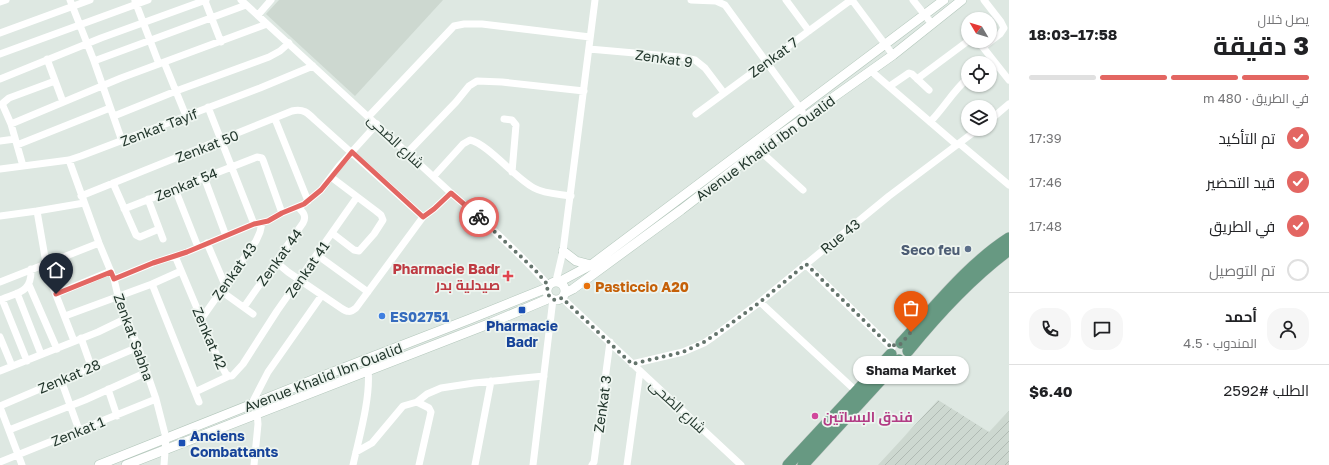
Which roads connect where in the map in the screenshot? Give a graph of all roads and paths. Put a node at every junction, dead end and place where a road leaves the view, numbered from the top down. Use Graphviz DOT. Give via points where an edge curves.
graph roads {
  1 [pos="6,0"];
  2 [pos="90,0"];
  3 [pos="148,0"];
  4 [pos="205,0"];
  5 [pos="271,0"];
  6 [pos="595,0"];
  7 [pos="691,0"];
  8 [pos="786,0"];
  9 [pos="851,0"];
  10 [pos="913,0"];
  11 [pos="944,0"];
  12 [pos="962,0"];
  13 [pos="984,0"];
  14 [pos="0,2"];
  15 [pos="136,2"];
  16 [pos="72,3"];
  17 [pos="243,3"];
  18 [pos="993,12"];
  19 [pos="258,15"];
  20 [pos="924,15"];
  21 [pos="997,17"];
  22 [pos="212,18"];
  23 [pos="143,22"];
  24 [pos="80,24"];
  25 [pos="267,24"];
  26 [pos="932,24"];
  27 [pos="808,31"];
  28 [pos="0,32"];
  29 [pos="997,36"];
  30 [pos="590,37"];
  31 [pos="150,40"];
  32 [pos="221,42"];
  33 [pos="289,43"];
  34 [pos="87,44"];
  35 [pos="885,44"];
  36 [pos="961,46"];
  37 [pos="589,49"];
  38 [pos="0,54"];
  39 [pos="893,55"];
  40 [pos="47,59"];
  41 [pos="94,61"];
  42 [pos="766,62"];
  43 [pos="162,64"];
  44 [pos="313,66"];
  45 [pos="997,68"];
  46 [pos="871,71"];
  47 [pos="0,79"];
  48 [pos="917,79"];
  49 [pos="1009,80"];
  50 [pos="55,81"];
  51 [pos="961,84"];
  52 [pos="102,86"];
  53 [pos="890,86"];
  54 [pos="929,90"];
  55 [pos="584,91"];
  56 [pos="176,92"];
  57 [pos="724,93"];
  58 [pos="2,101"];
  59 [pos="63,102"];
  60 [pos="1009,104"];
  61 [pos="208,107"];
  62 [pos="110,108"];
  63 [pos="800,108"];
  64 [pos="2,110"];
  65 [pos="696,114"];
  66 [pos="997,114"];
  67 [pos="114,116"];
  68 [pos="186,116"];
  69 [pos="369,116"];
  70 [pos="807,117"];
  71 [pos="275,119"];
  72 [pos="504,119"];
  73 [pos="930,122"];
  74 [pos="11,124"];
  75 [pos="377,124"];
  76 [pos="969,136"];
  77 [pos="221,140"];
  78 [pos="0,141"];
  79 [pos="122,141"];
  80 [pos="764,141"];
  81 [pos="16,142"];
  82 [pos="958,144"];
  83 [pos="759,150"];
  84 [pos="352,152"];
  85 [pos="408,152"];
  86 [pos="69,160"];
  87 [pos="23,166"];
  88 [pos="232,166"];
  89 [pos="0,169"];
  90 [pos="512,172"];
  91 [pos="434,176"];
  92 [pos="204,177"];
  93 [pos="331,177"];
  94 [pos="113,183"];
  95 [pos="1009,185"];
  96 [pos="175,188"];
  97 [pos="803,190"];
  98 [pos="451,193"];
  99 [pos="570,196"];
  100 [pos="357,197"];
  101 [pos="148,199"];
  102 [pos="83,200"];
  103 [pos="308,201"];
  104 [pos="298,207"];
  105 [pos="124,209"];
  106 [pos="37,211"];
  107 [pos="282,213"];
  108 [pos="0,216"];
  109 [pos="423,217"];
  110 [pos="262,223"];
  111 [pos="254,224"];
  112 [pos="159,229"];
  113 [pos="332,233"];
  114 [pos="226,236"];
  115 [pos="1009,238"];
  116 [pos="163,239"];
  117 [pos="99,243"];
  118 [pos="207,243"];
  119 [pos="198,247"];
  120 [pos="1009,250"];
  121 [pos="563,251"];
  122 [pos="317,255"];
  123 [pos="175,256"];
  124 [pos="276,262"];
  125 [pos="46,264"];
  126 [pos="806,264"];
  127 [pos="591,265"];
  128 [pos="31,269"];
  129 [pos="181,271"];
  130 [pos="111,272"];
  131 [pos="114,279"];
  132 [pos="299,280"];
  133 [pos="0,282"];
  134 [pos="152,284"];
  135 [pos="553,284"];
  136 [pos="29,285"];
  137 [pos="223,288"];
  138 [pos="368,292"];
  139 [pos="17,293"];
  140 [pos="56,294"];
  141 [pos="322,295"];
  142 [pos="118,296"];
  143 [pos="558,297"];
  144 [pos="1,299"];
  145 [pos="946,301"];
  146 [pos="760,302"];
  147 [pos="244,307"];
  148 [pos="254,314"];
  149 [pos="65,316"];
  150 [pos="127,318"];
  151 [pos="202,318"];
  152 [pos="0,337"];
  153 [pos="78,340"];
  154 [pos="257,342"];
  155 [pos="610,342"];
  156 [pos="138,347"];
  157 [pos="57,349"];
  158 [pos="898,351"];
  159 [pos="41,354"];
  160 [pos="27,361"];
  161 [pos="632,364"];
  162 [pos="12,366"];
  163 [pos="91,366"];
  164 [pos="368,370"];
  165 [pos="0,371"];
  166 [pos="640,371"];
  167 [pos="147,372"];
  168 [pos="229,376"];
  169 [pos="544,376"];
  170 [pos="61,380"];
  171 [pos="491,381"];
  172 [pos="108,389"];
  173 [pos="856,391"];
  174 [pos="195,392"];
  175 [pos="156,399"];
  176 [pos="200,402"];
  177 [pos="417,402"];
  178 [pos="253,404"];
  179 [pos="70,405"];
  180 [pos="0,407"];
  181 [pos="258,413"];
  182 [pos="117,416"];
  183 [pos="9,430"];
  184 [pos="79,430"];
  185 [pos="166,438"];
  186 [pos="165,449"];
  187 [pos="356,452"];
  188 [pos="18,455"];
  189 [pos="0,462"];
  190 [pos="22,465"];
  191 [pos="99,465"];
  192 [pos="126,465"];
  193 [pos="164,465"];
  194 [pos="254,465"];
  195 [pos="353,465"];
  196 [pos="419,465"];
  197 [pos="475,465"];
  198 [pos="533,465"];
  199 [pos="592,465"];
  200 [pos="627,465"];
  201 [pos="741,465"];
  202 [pos="788,465"];
  203 [pos="803,465"];
  1 -- 14 [label="street"];
  2 -- 16 [label="street"];
  3 -- 15 [label="street"];
  4 -- 22 [label="street"];
  4 -- 23 [label="street"];
  5 -- 19 [label="street"];
  6 -- 30 [label="street"];
  7 -- 42 [label="street" via="725,5"];
  8 -- 27 [label="street"];
  9 -- 27 [label="street, Zenkat 7"];
  9 -- 35 [label="street"];
  10 -- 20 [label="street"];
  11 -- 20 [label="main road, Avenue Khalid Ibn Oualid"];
  12 -- 26 [label="main road, Avenue Khalid Ibn Oualid"];
  13 -- 18 [label="street"];
  15 -- 23 [label="street"];
  15 -- 24 [label="street"];
  16 -- 24 [label="street"];
  16 -- 28 [label="street"];
  17 -- 19 [label="street, شارع الضحى"];
  17 -- 22 [label="street"];
  19 -- 25 [label="street, شارع الضحى"];
  20 -- 26 [label="street"];
  20 -- 35 [label="main road, Avenue Khalid Ibn Oualid"];
  21 -- 29 [label="street" via="1004,28"];
  22 -- 31 [label="street"];
  22 -- 32 [label="street"];
  23 -- 31 [label="street"];
  23 -- 34 [label="street"];
  24 -- 34 [label="street"];
  24 -- 38 [label="street"];
  25 -- 32 [label="street"];
  25 -- 33 [label="street, شارع الضحى"];
  26 -- 39 [label="main road, Avenue Khalid Ibn Oualid"];
  27 -- 42 [label="street, Zenkat 7"];
  30 -- 37 [label="street"];
  30 -- 69 [label="street" via="482,24 454,26"];
  31 -- 41 [label="street"];
  31 -- 43 [label="street"];
  32 -- 43 [label="street"];
  33 -- 44 [label="street, شارع الضحى"];
  33 -- 56 [label="street" via="268,57"];
  34 -- 40 [label="street"];
  34 -- 41 [label="street"];
  35 -- 39 [label="street"];
  35 -- 63 [label="main road, Avenue Khalid Ibn Oualid"];
  36 -- 48 [label="street"];
  37 -- 55 [label="street"];
  37 -- 57 [label="street, Zenkat 9" via="694,60 705,68"];
  39 -- 46 [label="main road, Avenue Khalid Ibn Oualid"];
  40 -- 47 [label="street"];
  40 -- 50 [label="street"];
  41 -- 52 [label="street"];
  42 -- 57 [label="street, Zenkat 7"];
  42 -- 63 [label="street"];
  43 -- 52 [label="street"];
  43 -- 56 [label="street"];
  44 -- 61 [label="street, Zenkat Tayif"];
  44 -- 69 [label="street, شارع الضحى"];
  45 -- 49 [label="street"];
  46 -- 53 [label="street"];
  46 -- 70 [label="main road, Avenue Khalid Ibn Oualid"];
  48 -- 53 [label="street" via="907,73"];
  48 -- 54 [label="street"];
  50 -- 58 [label="street"];
  50 -- 59 [label="street"];
  51 -- 73 [label="street"];
  52 -- 59 [label="street"];
  52 -- 62 [label="street"];
  53 -- 73 [label="street"];
  55 -- 85 [label="street" via="477,81 468,86"];
  55 -- 99 [label="street"];
  56 -- 67 [label="street"];
  56 -- 68 [label="street"];
  57 -- 65 [label="street, Zenkat 7"];
  58 -- 64 [label="street"];
  59 -- 74 [label="street"];
  60 -- 66 [label="street"];
  61 -- 68 [label="street, Zenkat Tayif"];
  61 -- 77 [label="street"];
  62 -- 67 [label="street"];
  62 -- 81 [label="street"];
  63 -- 70 [label="street"];
  63 -- 80 [label="main road, Avenue Khalid Ibn Oualid"];
  64 -- 74 [label="street"];
  67 -- 79 [label="street"];
  68 -- 79 [label="street, Zenkat Tayif"];
  69 -- 75 [label="street, شارع الضحى"];
  70 -- 80 [label="main road, Avenue Khalid Ibn Oualid"];
  71 -- 77 [label="street, Zenkat 50"];
  71 -- 84 [label="street, Zenkat 50" via="301,109"];
  71 -- 103 [label="street"];
  72 -- 90 [label="street" via="513,121 516,128"];
  73 -- 82 [label="street"];
  74 -- 81 [label="street"];
  75 -- 84 [label="street"];
  75 -- 85 [label="street, شارع الضحى"];
  76 -- 82 [label="street, Rue 43"];
  77 -- 88 [label="street"];
  77 -- 94 [label="street, Zenkat 50"];
  78 -- 81 [label="street"];
  79 -- 86 [label="street, Zenkat Tayif"];
  80 -- 83 [label="main road, Avenue Khalid Ibn Oualid"];
  80 -- 127 [label="main road, Avenue Khalid Ibn Oualid"];
  81 -- 87 [label="street"];
  82 -- 95 [label="street"];
  82 -- 126 [label="street, Rue 43"];
  83 -- 97 [label="street"];
  83 -- 143 [label="main road, Avenue Khalid Ibn Oualid" via="681,210"];
  84 -- 93 [label="street"];
  84 -- 109 [label="street"];
  85 -- 91 [label="street, شارع الضحى"];
  86 -- 87 [label="street, Zenkat Tayif"];
  86 -- 102 [label="street, Zenkat Sabha"];
  87 -- 89 [label="street, Zenkat Tayif"];
  88 -- 92 [label="street, Zenkat 54"];
  88 -- 107 [label="street, Zenkat 54" via="257,157 262,158"];
  88 -- 111 [label="street"];
  90 -- 91 [label="street" via="485,148 470,140 463,144"];
  90 -- 99 [label="street" via="539,190"];
  91 -- 98 [label="street, شارع الضحى"];
  92 -- 96 [label="street, Zenkat 54"];
  92 -- 114 [label="street"];
  93 -- 100 [label="street"];
  93 -- 103 [label="street"];
  94 -- 102 [label="street, Zenkat 50"];
  94 -- 105 [label="street"];
  96 -- 101 [label="street, Zenkat 54"];
  96 -- 119 [label="street"];
  98 -- 109 [label="street"];
  98 -- 135 [label="street, شارع الضحى"];
  99 -- 121 [label="street"];
  100 -- 113 [label="street, Zenkat 41"];
  100 -- 113 [label="street" via="381,216 382,223 359,251"];
  101 -- 105 [label="street, Zenkat 54"];
  101 -- 112 [label="street"];
  102 -- 106 [label="street, Zenkat 50"];
  102 -- 117 [label="street, Zenkat Sabha"];
  103 -- 104 [label="street"];
  104 -- 107 [label="street"];
  104 -- 124 [label="street, Zenkat 44" via="305,220"];
  105 -- 112 [label="street" via="138,237"];
  106 -- 108 [label="street, Zenkat 50"];
  106 -- 125 [label="street"];
  107 -- 110 [label="street"];
  109 -- 138 [label="street"];
  110 -- 111 [label="street"];
  110 -- 137 [label="street, Zenkat 43" via="256,241"];
  111 -- 114 [label="street"];
  112 -- 116 [label="street"];
  113 -- 122 [label="street, Zenkat 41"];
  114 -- 118 [label="street"];
  115 -- 145 [label="main road" via="980,259"];
  117 -- 125 [label="street"];
  117 -- 130 [label="street, Zenkat Sabha"];
  118 -- 119 [label="street"];
  118 -- 137 [label="street"];
  119 -- 123 [label="street"];
  120 -- 145 [label="main road"];
  121 -- 127 [label="main road" via="576,261"];
  121 -- 135 [label="street"];
  122 -- 132 [label="street, Zenkat 41"];
  122 -- 138 [label="street"];
  123 -- 129 [label="street, Zenkat 42"];
  123 -- 131 [label="street"];
  124 -- 132 [label="street"];
  124 -- 147 [label="street, Zenkat 44"];
  125 -- 128 [label="street"];
  125 -- 140 [label="street"];
  126 -- 146 [label="street, Rue 43"];
  126 -- 158 [label="street"];
  127 -- 135 [label="main road, Avenue Khalid Ibn Oualid"];
  128 -- 133 [label="street"];
  128 -- 136 [label="street"];
  129 -- 134 [label="street"];
  129 -- 151 [label="street, Zenkat 42"];
  130 -- 131 [label="street, Zenkat Sabha"];
  130 -- 140 [label="street"];
  131 -- 142 [label="street, Zenkat Sabha"];
  132 -- 141 [label="street"];
  132 -- 154 [label="street, Zenkat 41"];
  134 -- 142 [label="street"];
  134 -- 174 [label="street"];
  135 -- 143 [label="main road" via="547,294"];
  135 -- 143 [label="main road" via="564,285"];
  135 -- 178 [label="main road, Avenue Khalid Ibn Oualid"];
  136 -- 139 [label="street"];
  136 -- 157 [label="street"];
  137 -- 147 [label="street"];
  137 -- 151 [label="street, Zenkat 43"];
  138 -- 141 [label="street" via="350,312"];
  139 -- 144 [label="street"];
  139 -- 159 [label="street"];
  140 -- 149 [label="street"];
  141 -- 178 [label="street" via="268,372 254,396"];
  142 -- 149 [label="street"];
  142 -- 150 [label="street, Zenkat Sabha"];
  143 -- 155 [label="street, شارع الضحى"];
  143 -- 164 [label="main road, Avenue Khalid Ibn Oualid"];
  143 -- 169 [label="street"];
  144 -- 160 [label="street"];
  145 -- 158 [label="main road"];
  146 -- 161 [label="street, Rue 43" via="704,342 683,352"];
  146 -- 173 [label="street"];
  147 -- 148 [label="street"];
  149 -- 153 [label="street"];
  150 -- 153 [label="street"];
  150 -- 156 [label="street, Zenkat Sabha"];
  151 -- 168 [label="street, Zenkat 42" via="220,363"];
  152 -- 162 [label="street"];
  153 -- 157 [label="street"];
  153 -- 163 [label="street"];
  154 -- 168 [label="street, Zenkat 42" via="236,373"];
  155 -- 161 [label="street, شارع الضحى"];
  155 -- 199 [label="street, Zenkat 3"];
  156 -- 163 [label="street, Zenkat 28"];
  156 -- 167 [label="street, Zenkat Sabha"];
  157 -- 159 [label="street"];
  158 -- 173 [label="main road"];
  158 -- 203 [label="main road"];
  159 -- 160 [label="street"];
  160 -- 162 [label="street"];
  161 -- 166 [label="street, شارع الضحى"];
  162 -- 165 [label="street"];
  163 -- 170 [label="street, Zenkat 28"];
  164 -- 181 [label="main road, Avenue Khalid Ibn Oualid"];
  164 -- 187 [label="street" via="368,388"];
  166 -- 200 [label="street"];
  166 -- 201 [label="street, شارع الضحى"];
  167 -- 172 [label="street"];
  167 -- 175 [label="street, Zenkat Sabha"];
  168 -- 174 [label="street"];
  169 -- 171 [label="street"];
  169 -- 198 [label="street"];
  170 -- 179 [label="street"];
  170 -- 180 [label="street, Zenkat 28"];
  171 -- 177 [label="street" via="441,388"];
  171 -- 197 [label="street"];
  172 -- 179 [label="street"];
  172 -- 182 [label="street"];
  173 -- 202 [label="main road"];
  174 -- 176 [label="street"];
  175 -- 182 [label="street, Zenkat 1"];
  175 -- 185 [label="street, Zenkat Sabha"];
  177 -- 187 [label="street" via="403,406 372,443"];
  177 -- 196 [label="street" via="429,408 431,412"];
  178 -- 181 [label="street"];
  178 -- 185 [label="main road, Avenue Khalid Ibn Oualid"];
  179 -- 183 [label="street"];
  179 -- 184 [label="street"];
  180 -- 183 [label="street"];
  181 -- 186 [label="main road, Avenue Khalid Ibn Oualid"];
  181 -- 194 [label="street"];
  182 -- 184 [label="street, Zenkat 1"];
  183 -- 188 [label="street"];
  184 -- 188 [label="street, Zenkat 1"];
  185 -- 186 [label="street, Zenkat Sabha"];
  185 -- 191 [label="main road, Avenue Khalid Ibn Oualid"];
  186 -- 192 [label="main road, Avenue Khalid Ibn Oualid"];
  186 -- 193 [label="street, Zenkat Sabha"];
  187 -- 195 [label="street"];
  188 -- 189 [label="street, Zenkat 1"];
  188 -- 190 [label="street"];
}
